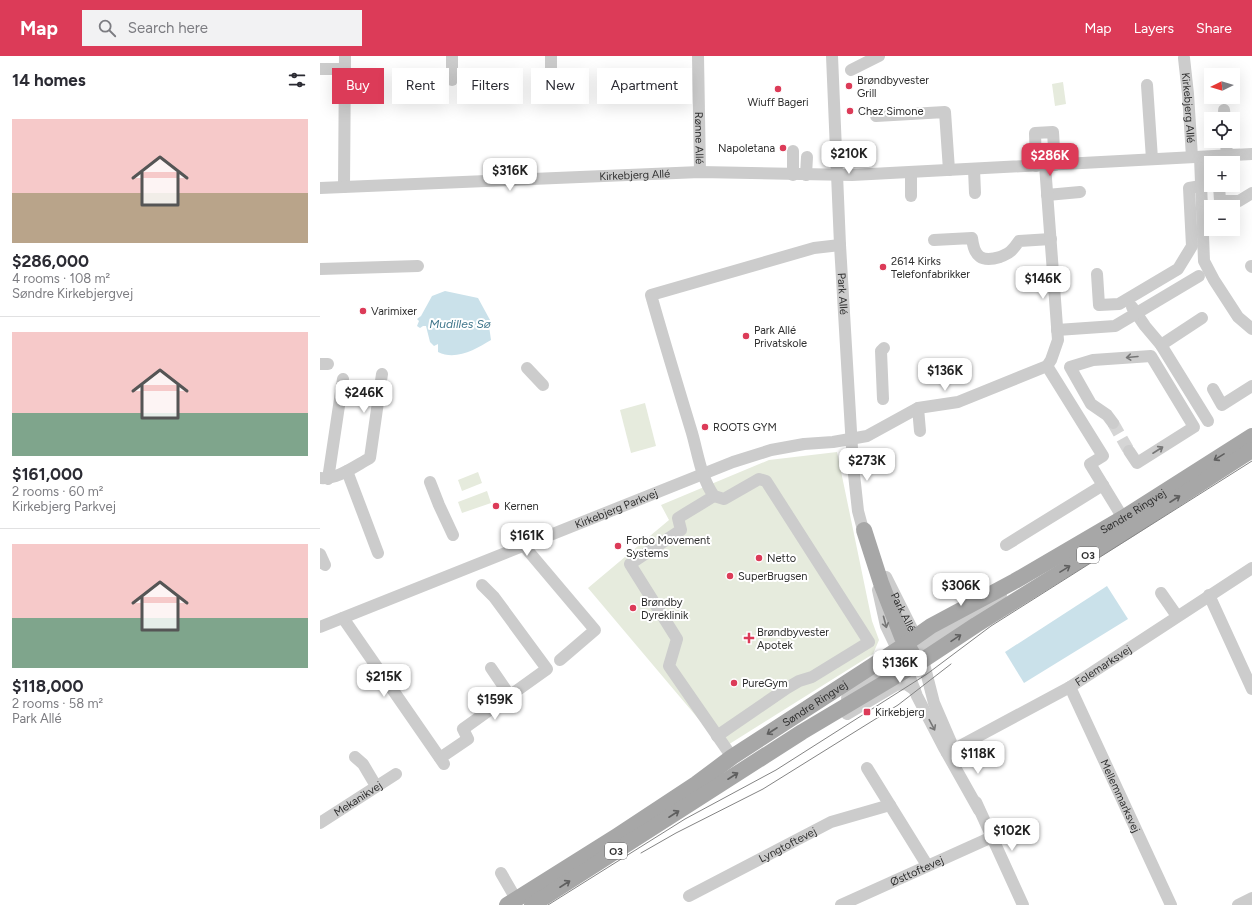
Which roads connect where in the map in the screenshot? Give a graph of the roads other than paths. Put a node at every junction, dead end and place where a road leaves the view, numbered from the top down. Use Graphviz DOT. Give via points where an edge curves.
graph roads {
  1 [pos="345,56"];
  2 [pos="452,56"];
  3 [pos="551,56"];
  4 [pos="698,56"];
  5 [pos="832,56"];
  6 [pos="879,56"];
  7 [pos="1184,58"];
  8 [pos="345,68"];
  9 [pos="551,68"];
  10 [pos="320,69"];
  11 [pos="332,69"];
  12 [pos="851,70"];
  13 [pos="453,80"];
  14 [pos="1147,84"];
  15 [pos="345,104"];
  16 [pos="876,116"];
  17 [pos="793,151"];
  18 [pos="1252,154"];
  19 [pos="1236,156"];
  20 [pos="807,157"];
  21 [pos="1196,157"];
  22 [pos="1204,157"];
  23 [pos="1152,159"];
  24 [pos="1046,165"];
  25 [pos="974,169"];
  26 [pos="949,170"];
  27 [pos="700,172"];
  28 [pos="911,172"];
  29 [pos="793,174"];
  30 [pos="806,175"];
  31 [pos="837,175"];
  32 [pos="1201,186"];
  33 [pos="344,187"];
  34 [pos="320,188"];
  35 [pos="1080,192"];
  36 [pos="1219,192"];
  37 [pos="975,193"];
  38 [pos="1252,193"];
  39 [pos="1048,195"];
  40 [pos="911,196"];
  41 [pos="1051,239"];
  42 [pos="934,240"];
  43 [pos="840,245"];
  44 [pos="418,266"];
  45 [pos="320,269"];
  46 [pos="1097,274"];
  47 [pos="1199,276"];
  48 [pos="1127,300"];
  49 [pos="1137,313"];
  50 [pos="1202,318"];
  51 [pos="1252,329"];
  52 [pos="1057,330"];
  53 [pos="1161,345"];
  54 [pos="884,348"];
  55 [pos="1049,363"];
  56 [pos="1070,367"];
  57 [pos="526,368"];
  58 [pos="382,374"];
  59 [pos="343,379"];
  60 [pos="543,385"];
  61 [pos="1252,386"];
  62 [pos="1213,389"];
  63 [pos="883,399"];
  64 [pos="918,408"];
  65 [pos="1208,421"];
  66 [pos="1113,423"];
  67 [pos="920,431"];
  68 [pos="1252,436"];
  69 [pos="851,439"];
  70 [pos="1252,450"];
  71 [pos="1129,451"];
  72 [pos="347,471"];
  73 [pos="703,474"];
  74 [pos="324,478"];
  75 [pos="430,482"];
  76 [pos="1103,485"];
  77 [pos="714,496"];
  78 [pos="1124,518"];
  79 [pos="864,530"];
  80 [pos="453,535"];
  81 [pos="1006,545"];
  82 [pos="524,546"];
  83 [pos="378,553"];
  84 [pos="1252,568"];
  85 [pos="482,585"];
  86 [pos="1161,593"];
  87 [pos="1209,595"];
  88 [pos="1177,616"];
  89 [pos="343,618"];
  90 [pos="320,627"];
  91 [pos="910,653"];
  92 [pos="560,660"];
  93 [pos="491,668"];
  94 [pos="1070,687"];
  95 [pos="1252,689"];
  96 [pos="915,690"];
  97 [pos="510,696"];
  98 [pos="802,732"];
  99 [pos="717,736"];
  100 [pos="951,752"];
  101 [pos="355,757"];
  102 [pos="732,757"];
  103 [pos="868,768"];
  104 [pos="396,774"];
  105 [pos="376,786"];
  106 [pos="890,805"];
  107 [pos="320,823"];
  108 [pos="992,837"];
  109 [pos="927,865"];
  110 [pos="501,873"];
  111 [pos="688,896"];
  112 [pos="1252,898"];
  113 [pos="863,900"];
  114 [pos="511,902"];
  115 [pos="532,905"];
  116 [pos="841,905"];
  117 [pos="1023,905"];
  118 [pos="1171,905"];
  119 [pos="1238,905"];
  1 -- 8 [label="street"];
  2 -- 13 [label="street"];
  3 -- 9 [label="street"];
  4 -- 27 [label="street, Rønne Allé"];
  5 -- 31 [label="street, Park Allé"];
  6 -- 12 [label="street"];
  7 -- 21 [label="street, Kirkebjerg Allé"];
  10 -- 11 [label="street"];
  14 -- 23 [label="street"];
  15 -- 33 [label="street"];
  16 -- 26 [label="street" via="945,112"];
  17 -- 29 [label="street"];
  18 -- 19 [label="street, Kirkebjerg Allé"];
  20 -- 30 [label="street"];
  21 -- 22 [label="street, Kirkebjerg Allé"];
  21 -- 23 [label="street, Kirkebjerg Allé"];
  21 -- 32 [label="street"];
  23 -- 24 [label="street, Kirkebjerg Allé"];
  24 -- 25 [label="street, Kirkebjerg Allé"];
  24 -- 39 [label="street"];
  25 -- 26 [label="street, Kirkebjerg Allé"];
  25 -- 37 [label="street"];
  26 -- 28 [label="street, Kirkebjerg Allé"];
  27 -- 29 [label="street, Kirkebjerg Allé"];
  27 -- 33 [label="street, Kirkebjerg Allé"];
  28 -- 31 [label="street, Kirkebjerg Allé"];
  28 -- 40 [label="street"];
  29 -- 30 [label="street, Kirkebjerg Allé"];
  30 -- 31 [label="street, Kirkebjerg Allé"];
  31 -- 43 [label="street, Park Allé"];
  32 -- 48 [label="street" via="1189,188 1192,246 1178,269"];
  32 -- 51 [label="street" via="1204,261 1238,317"];
  33 -- 34 [label="street, Kirkebjerg Allé"];
  35 -- 39 [label="street"];
  36 -- 38 [label="street" via="1220,201 1239,201"];
  39 -- 41 [label="street"];
  41 -- 42 [label="street" via="1019,241 1009,253 993,259 976,254 972,238"];
  41 -- 52 [label="street"];
  43 -- 69 [label="street, Park Allé"];
  43 -- 73 [label="street" via="810,250 651,294"];
  44 -- 45 [label="street"];
  46 -- 48 [label="street" via="1099,305 1119,304"];
  47 -- 49 [label="street"];
  48 -- 49 [label="street"];
  49 -- 52 [label="street" via="1116,326"];
  49 -- 53 [label="street"];
  50 -- 53 [label="street"];
  52 -- 55 [label="street" via="1057,345"];
  53 -- 65 [label="street"];
  54 -- 63 [label="street" via="881,351"];
  55 -- 56 [label="street"];
  55 -- 64 [label="street" via="958,402"];
  55 -- 76 [label="street" via="1103,456 1090,464"];
  56 -- 66 [label="street" via="1091,404 1107,415"];
  71 -- 56 [label="street, one-way" via="1137,463 1194,427 1151,356 1093,360"];
  57 -- 60 [label="street"];
  58 -- 72 [label="street" via="370,458"];
  59 -- 74 [label="street"];
  61 -- 62 [label="street" via="1222,405"];
  64 -- 67 [label="street"];
  64 -- 69 [label="street, Kirkebjerg Parkvej" via="867,436"];
  68 -- 78 [label="main road, Søndre Ringvej / O3, one-way"];
  69 -- 73 [label="street, Kirkebjerg Parkvej" via="771,450"];
  69 -- 79 [label="street, Park Allé" via="856,498"];
  91 -- 70 [label="main road, Søndre Ringvej / O3, one-way" via="976,625"];
  72 -- 74 [label="street"];
  72 -- 83 [label="street"];
  73 -- 77 [label="street"];
  73 -- 82 [label="street, Kirkebjerg Parkvej"];
  75 -- 80 [label="street"];
  76 -- 78 [label="street"];
  76 -- 81 [label="street"];
  77 -- 99 [label="street" via="678,518 681,530 630,564 677,639 669,666"];
  77 -- 99 [label="street" via="724,499 759,479 766,481 869,642 812,677 787,688"];
  78 -- 91 [label="main road, Søndre Ringvej / O3" via="1015,581 938,621"];
  79 -- 91 [label="main road" via="880,583"];
  82 -- 89 [label="street, Kirkebjerg Parkvej"];
  82 -- 92 [label="street" via="596,630"];
  84 -- 87 [label="street, Folemarksvej"];
  85 -- 97 [label="street" via="494,597 547,669"];
  86 -- 88 [label="street"];
  87 -- 88 [label="street, Folemarksvej"];
  87 -- 95 [label="street"];
  88 -- 94 [label="street, Folemarksvej"];
  89 -- 90 [label="street, Kirkebjerg Parkvej"];
  89 -- 97 [label="street" via="442,761 468,739 463,729"];
  91 -- 96 [label="street"];
  91 -- 98 [label="main road, Søndre Ringvej / O3"];
  91 -- 100 [label="street" via="934,703"];
  91 -- 102 [label="main road, Søndre Ringvej / O3, one-way"];
  93 -- 97 [label="street"];
  94 -- 100 [label="street, Folemarksvej"];
  94 -- 118 [label="street, Mellemmarksvej"];
  96 -- 98 [label="street" via="906,684 896,685 849,713"];
  96 -- 100 [label="street, one-way"];
  115 -- 98 [label="main road, Søndre Ringvej / O3, one-way"];
  99 -- 102 [label="street"];
  100 -- 108 [label="street"];
  101 -- 105 [label="street" via="363,764"];
  102 -- 114 [label="main road, Søndre Ringvej / O3" via="696,784"];
  103 -- 106 [label="street"];
  104 -- 105 [label="street, Mekanikvej"];
  105 -- 107 [label="street, Mekanikvej"];
  106 -- 109 [label="street"];
  106 -- 111 [label="street, Lyngtoftevej" via="831,822"];
  108 -- 109 [label="street, Østtoftevej"];
  108 -- 117 [label="street"];
  109 -- 113 [label="street, Østtoftevej"];
  110 -- 114 [label="street"];
  112 -- 119 [label="street"];
  113 -- 116 [label="street, Østtoftevej"];
}
